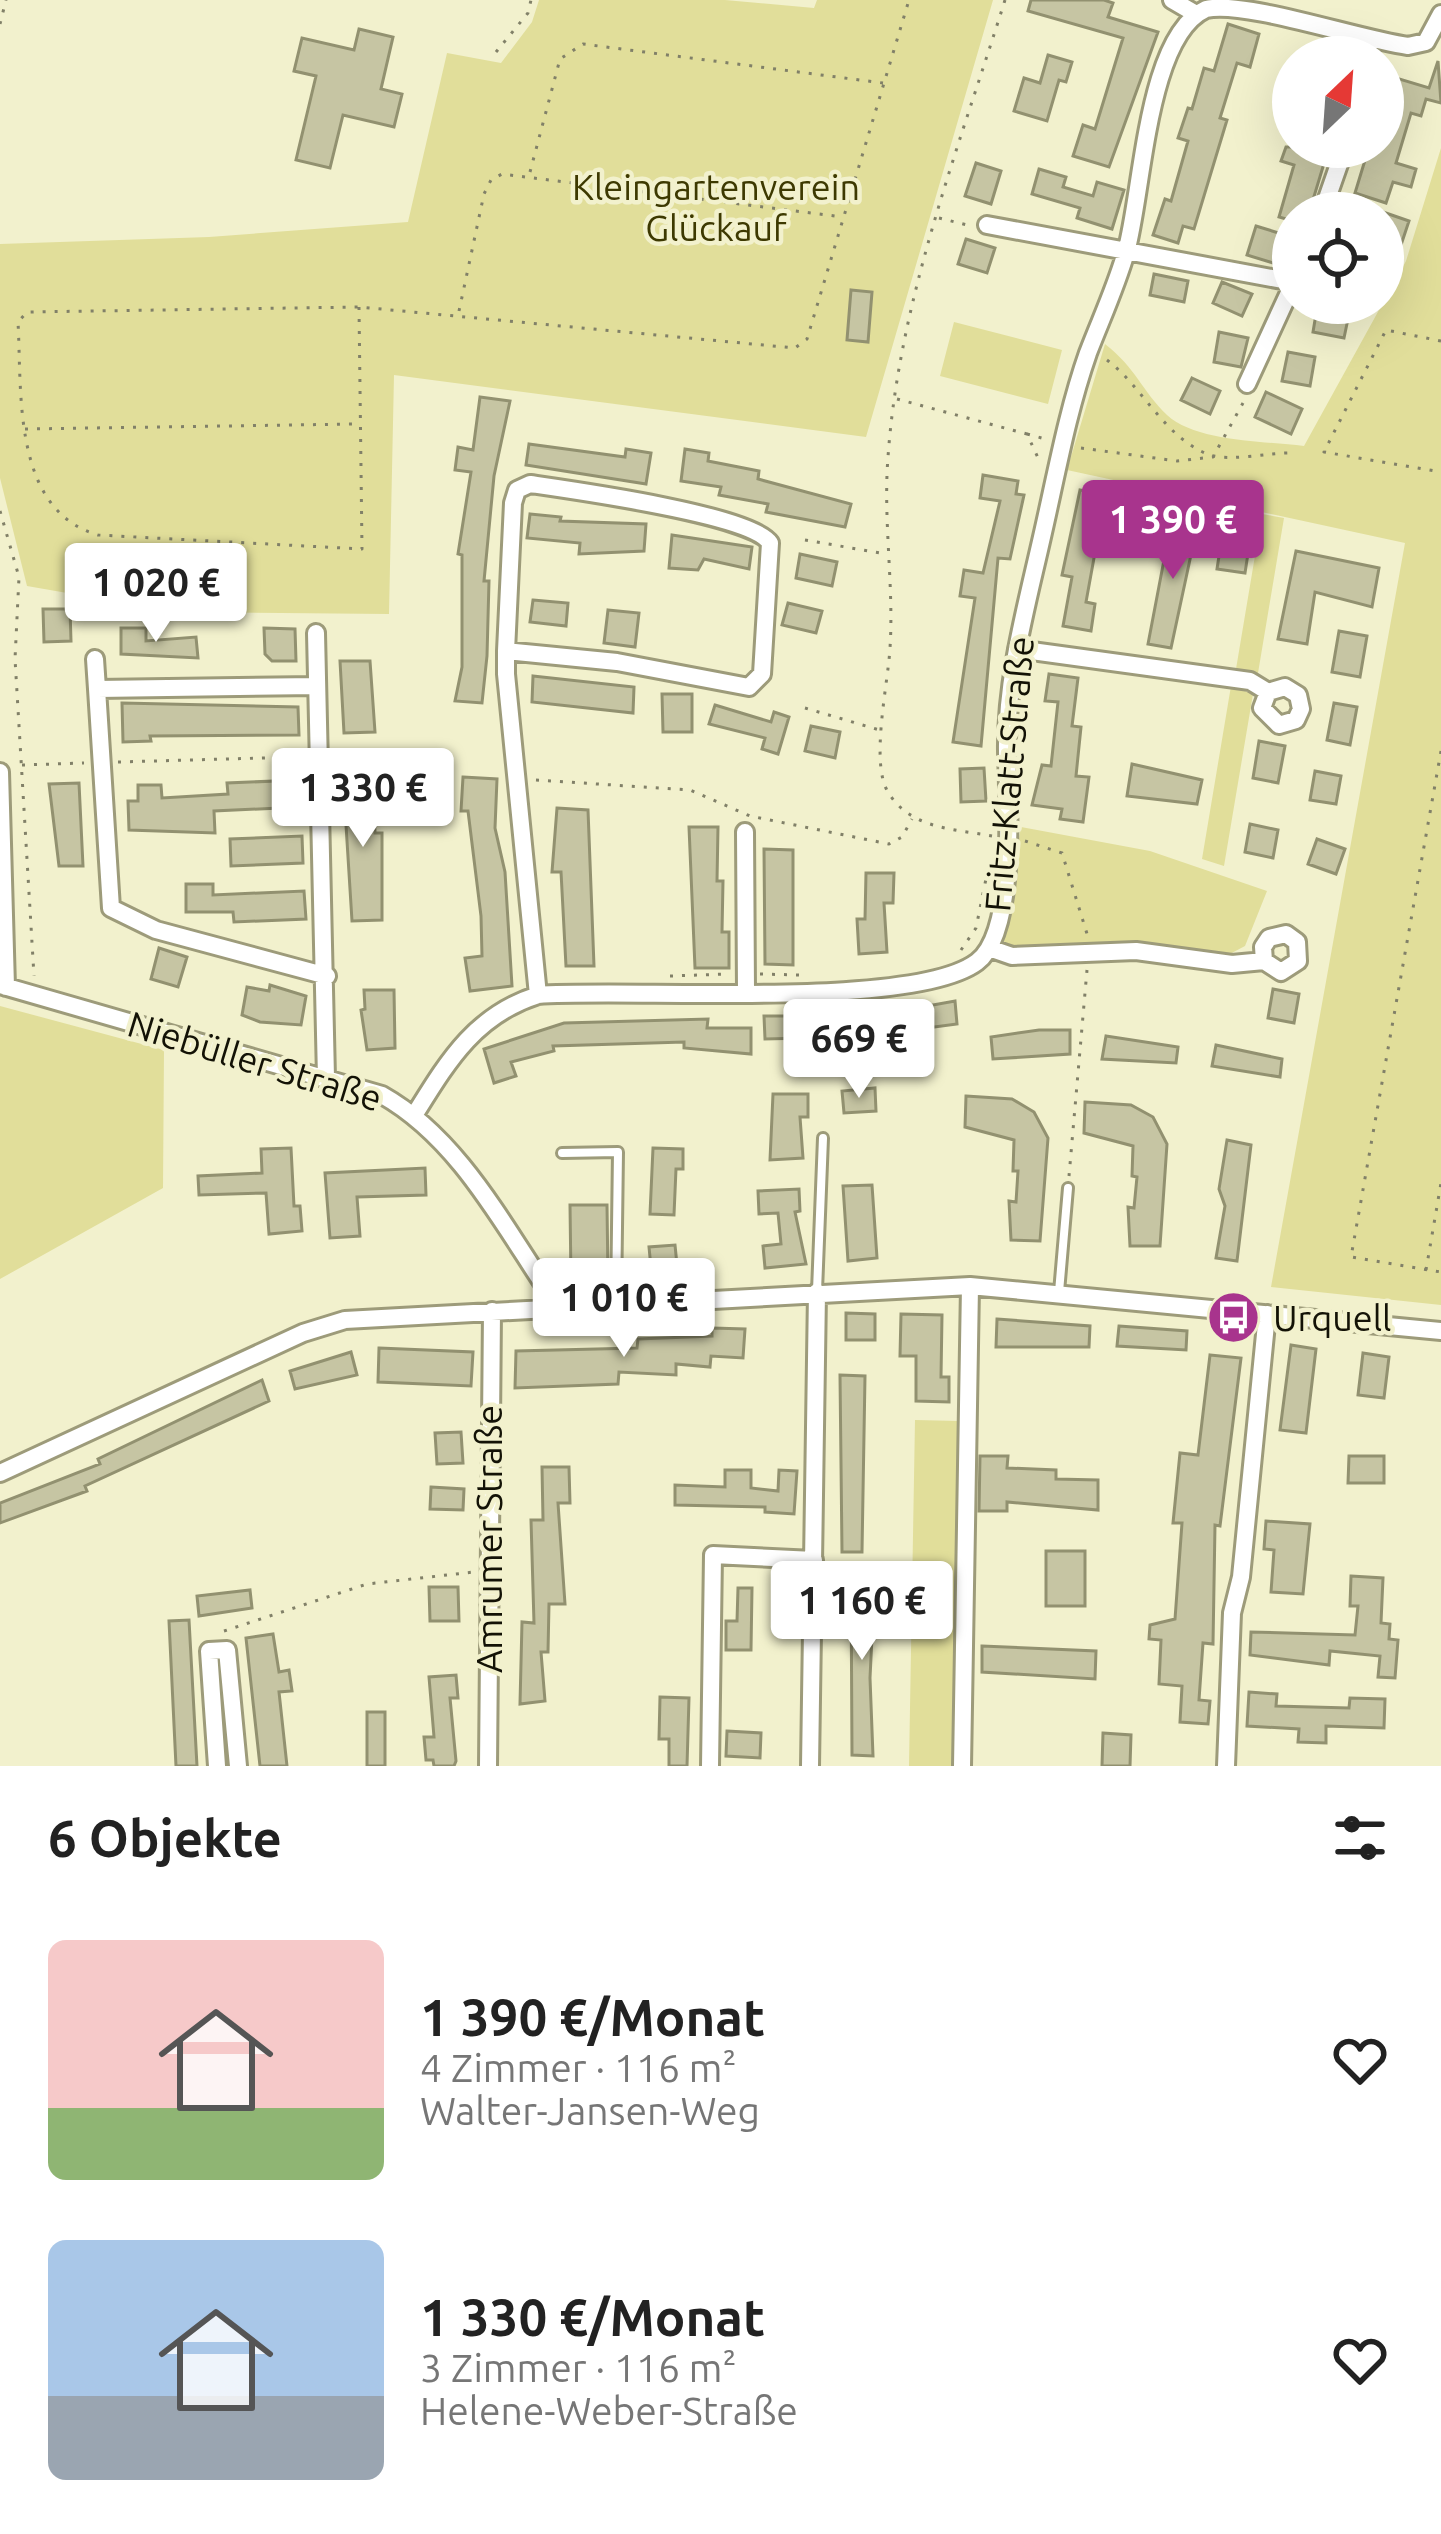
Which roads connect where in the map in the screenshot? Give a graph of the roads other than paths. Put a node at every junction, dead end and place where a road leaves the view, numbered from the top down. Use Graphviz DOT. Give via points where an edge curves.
graph roads {
  1 [pos="1172,0"];
  2 [pos="1196,14"];
  3 [pos="1441,14"];
  4 [pos="1332,36"];
  5 [pos="1404,46"];
  6 [pos="987,225"];
  7 [pos="1126,251"];
  8 [pos="1272,279"];
  9 [pos="1274,324"];
  10 [pos="1247,384"];
  11 [pos="316,633"];
  12 [pos="1017,649"];
  13 [pos="506,651"];
  14 [pos="95,658"];
  15 [pos="317,686"];
  16 [pos="98,689"];
  17 [pos="1268,692"];
  18 [pos="0,772"];
  19 [pos="745,832"];
  20 [pos="989,948"];
  21 [pos="1264,961"];
  22 [pos="327,976"];
  23 [pos="746,982"];
  24 [pos="3,986"];
  25 [pos="538,995"];
  26 [pos="326,1078"];
  27 [pos="415,1114"];
  28 [pos="823,1138"];
  29 [pos="562,1153"];
  30 [pos="1068,1188"];
  31 [pos="970,1286"];
  32 [pos="817,1292"];
  33 [pos="1059,1294"];
  34 [pos="616,1304"];
  35 [pos="558,1306"];
  36 [pos="491,1311"];
  37 [pos="1267,1314"];
  38 [pos="1441,1331"];
  39 [pos="0,1473"];
  40 [pos="814,1560"];
  41 [pos="217,1766"];
  42 [pos="238,1766"];
  43 [pos="488,1766"];
  44 [pos="710,1766"];
  45 [pos="810,1766"];
  46 [pos="962,1766"];
  47 [pos="1226,1766"];
  1 -- 2 [label="street"];
  2 -- 4 [label="street" via="1236,3"];
  2 -- 7 [label="street, Fritz-Klatt-Straße" via="1172,46 1156,96"];
  3 -- 5 [label="street" via="1433,34"];
  6 -- 7 [label="street"];
  7 -- 8 [label="street"];
  7 -- 12 [label="street, Fritz-Klatt-Straße" via="1062,443"];
  9 -- 10 [label="street"];
  11 -- 15 [label="street"];
  12 -- 17 [label="street" via="1182,668"];
  12 -- 20 [label="street, Fritz-Klatt-Straße"];
  13 -- 13 [label="street" via="513,502 523,485 653,505 754,529 770,543 762,674 753,686"];
  13 -- 25 [label="street"];
  14 -- 16 [label="street"];
  15 -- 16 [label="street"];
  15 -- 22 [label="street"];
  16 -- 22 [label="street" via="111,908 156,930"];
  18 -- 24 [label="street"];
  19 -- 23 [label="street"];
  20 -- 21 [label="street" via="1012,956 1089,951"];
  20 -- 23 [label="street, Fritz-Klatt-Straße" via="960,971 905,984"];
  22 -- 26 [label="street"];
  23 -- 25 [label="street, Fritz-Klatt-Straße"];
  24 -- 26 [label="street, Niebüller Straße"];
  25 -- 27 [label="street, Fritz-Klatt-Straße" via="503,1009 462,1042"];
  26 -- 27 [label="street, Niebüller Straße"];
  27 -- 35 [label="street, Niebüller Straße" via="441,1138"];
  28 -- 32 [label="lane"];
  29 -- 34 [label="lane" via="618,1152"];
  30 -- 33 [label="lane"];
  31 -- 32 [label="street"];
  31 -- 33 [label="street"];
  31 -- 46 [label="street"];
  32 -- 34 [label="street"];
  32 -- 40 [label="street"];
  33 -- 37 [label="street"];
  34 -- 35 [label="street"];
  35 -- 36 [label="street"];
  36 -- 39 [label="street" via="345,1320 302,1334"];
  36 -- 43 [label="street, Amrumer Straße"];
  37 -- 38 [label="street"];
  37 -- 47 [label="street" via="1232,1613"];
  40 -- 44 [label="street" via="713,1555"];
  40 -- 45 [label="street"];
  41 -- 42 [label="street" via="209,1651 226,1650"];
}
